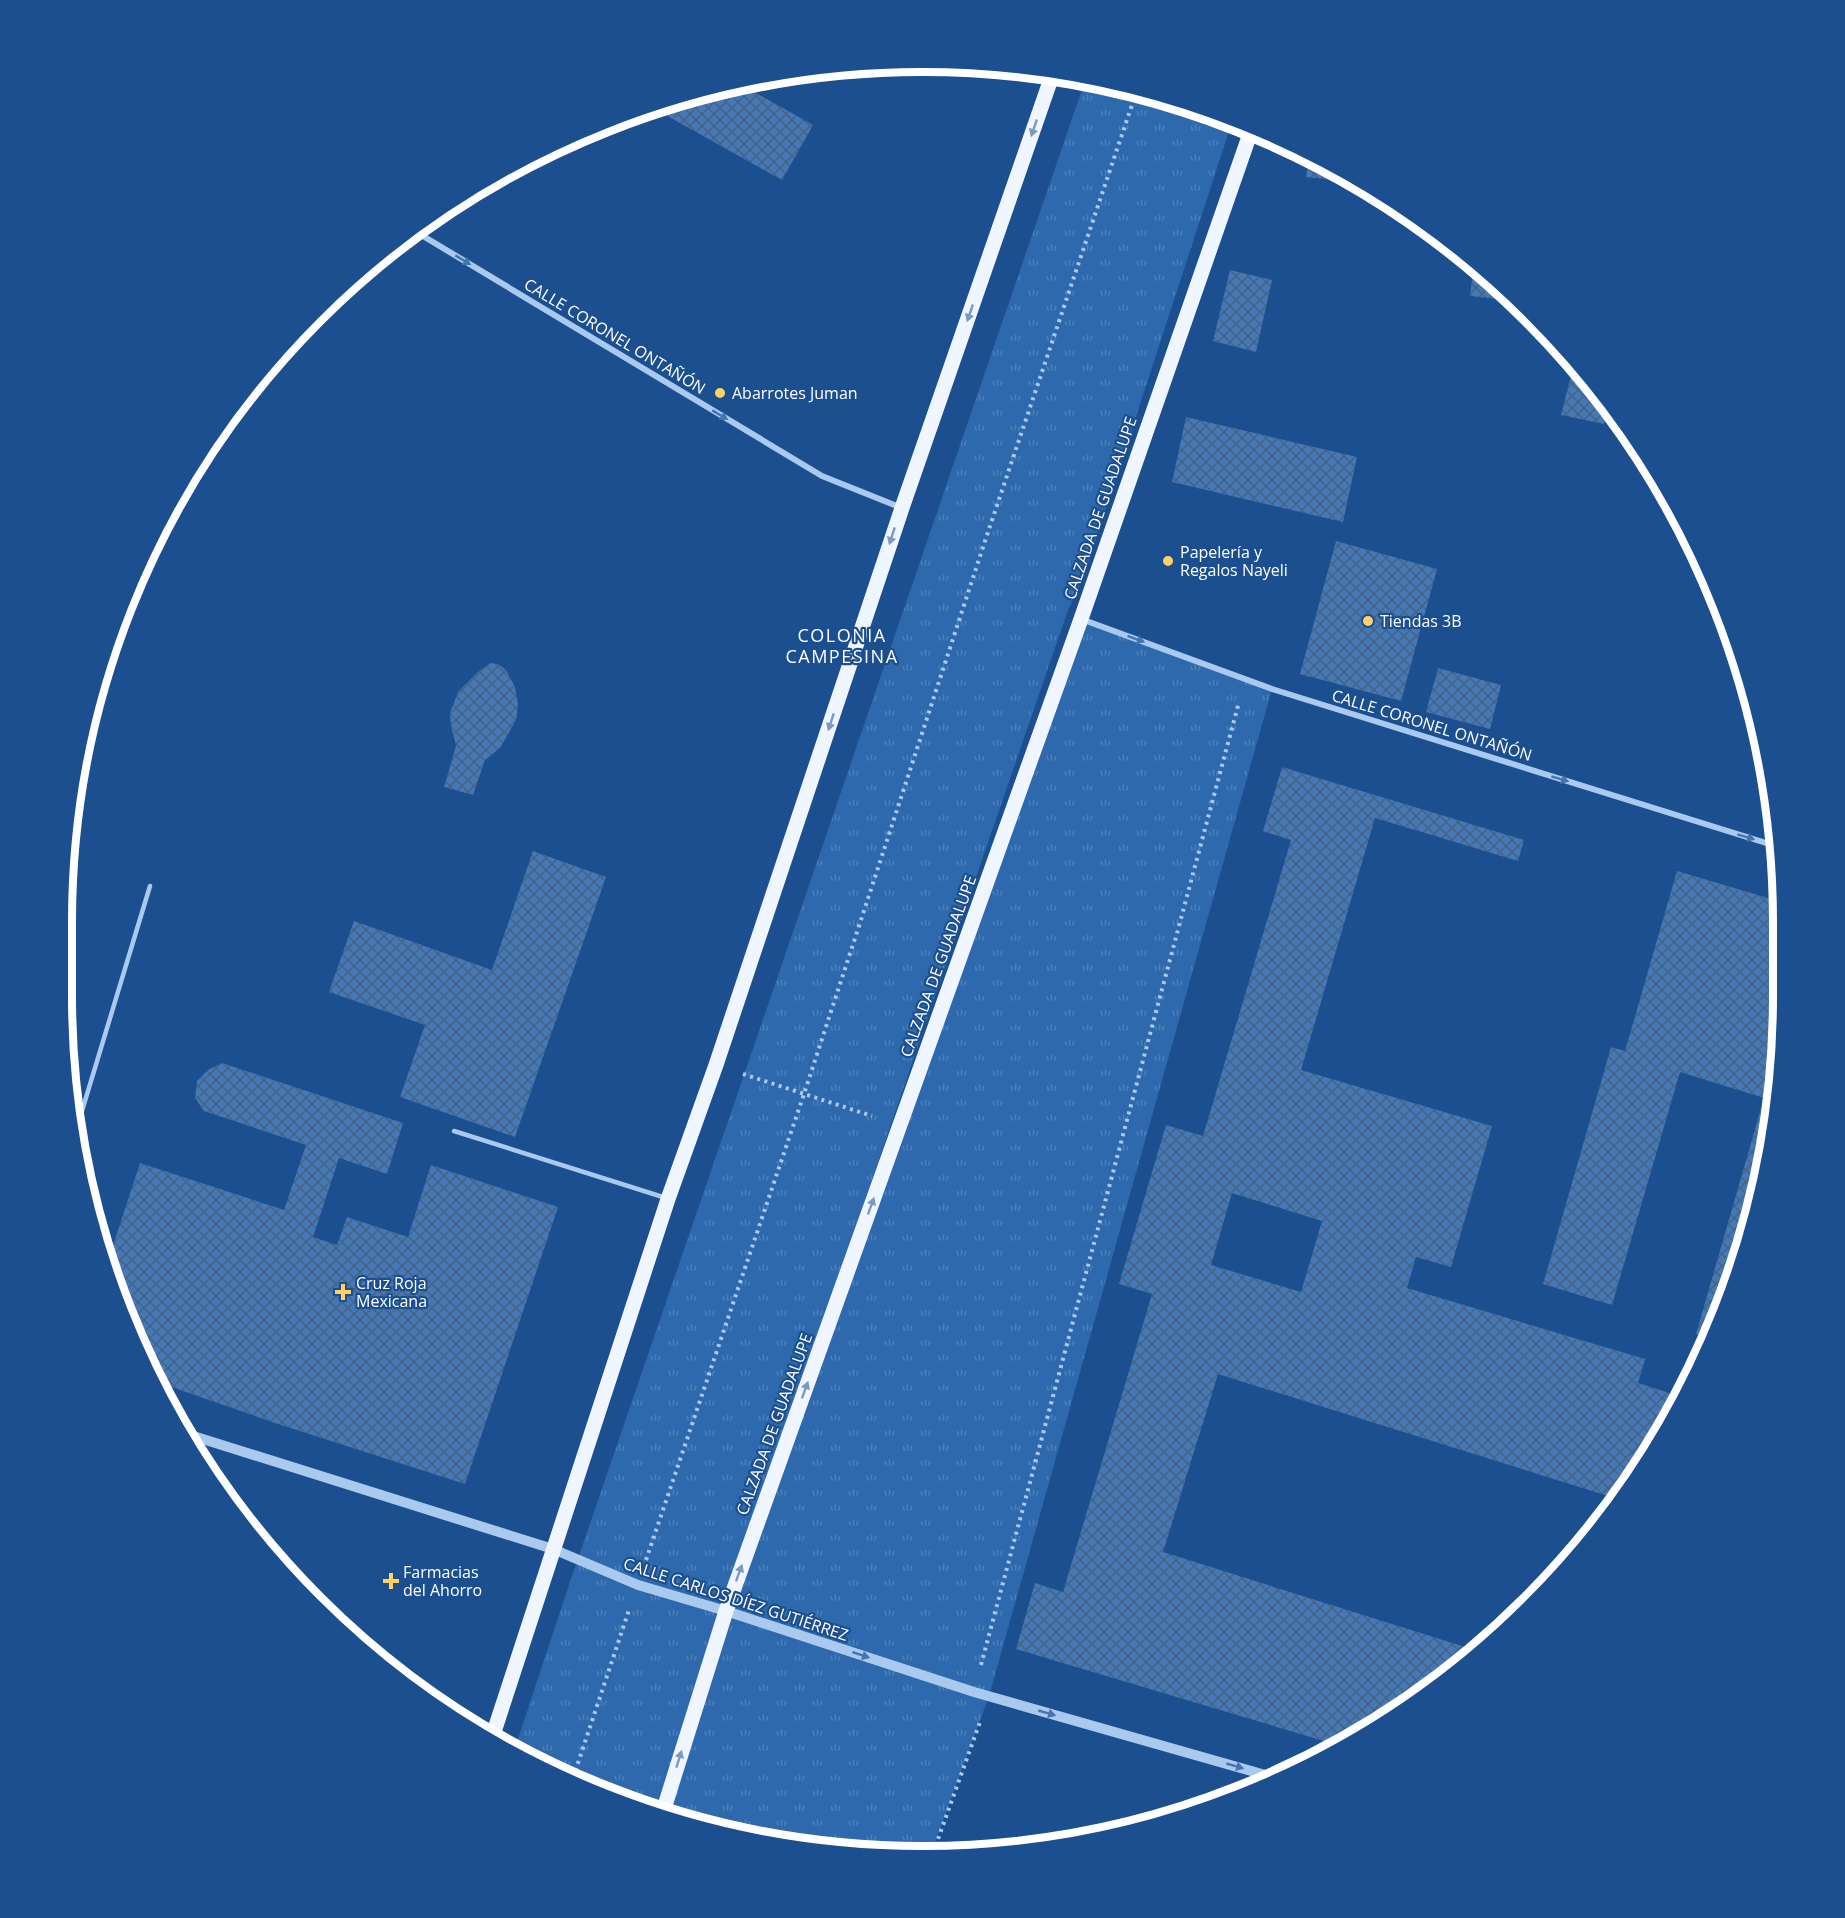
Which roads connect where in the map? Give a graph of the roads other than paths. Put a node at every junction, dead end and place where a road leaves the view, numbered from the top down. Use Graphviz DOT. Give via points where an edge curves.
graph roads {
  1 [pos="1050,82"];
  2 [pos="1249,137"];
  3 [pos="422,235"];
  4 [pos="902,508"];
  5 [pos="1081,619"];
  6 [pos="1769,844"];
  7 [pos="150,886"];
  8 [pos="80,1116"];
  9 [pos="454,1131"];
  10 [pos="668,1199"];
  11 [pos="196,1437"];
  12 [pos="553,1549"];
  13 [pos="726,1611"];
  14 [pos="494,1730"];
  15 [pos="1263,1774"];
  16 [pos="665,1806"];
  1 -- 4 [label="main road, one-way"];
  2 -- 5 [label="main road, CALZADA DE GUADALUPE"];
  3 -- 4 [label="street, CALLE CORONEL ONTAÑÓN, one-way" via="822,477"];
  4 -- 10 [label="main road, one-way"];
  5 -- 6 [label="street, CALLE CORONEL ONTAÑÓN, one-way" via="1245,679"];
  13 -- 5 [label="main road, CALZADA DE GUADALUPE, one-way"];
  7 -- 8 [label="lane"];
  9 -- 10 [label="lane"];
  10 -- 12 [label="main road"];
  11 -- 12 [label="street, CALLE CARLOS DÍEZ GUTIÉRREZ"];
  12 -- 13 [label="street, CALLE CARLOS DÍEZ GUTIÉRREZ" via="638,1585"];
  12 -- 14 [label="main road"];
  13 -- 15 [label="street, CALLE CARLOS DÍEZ GUTIÉRREZ, one-way" via="974,1692"];
  16 -- 13 [label="main road, CALZADA DE GUADALUPE, one-way"];
}
